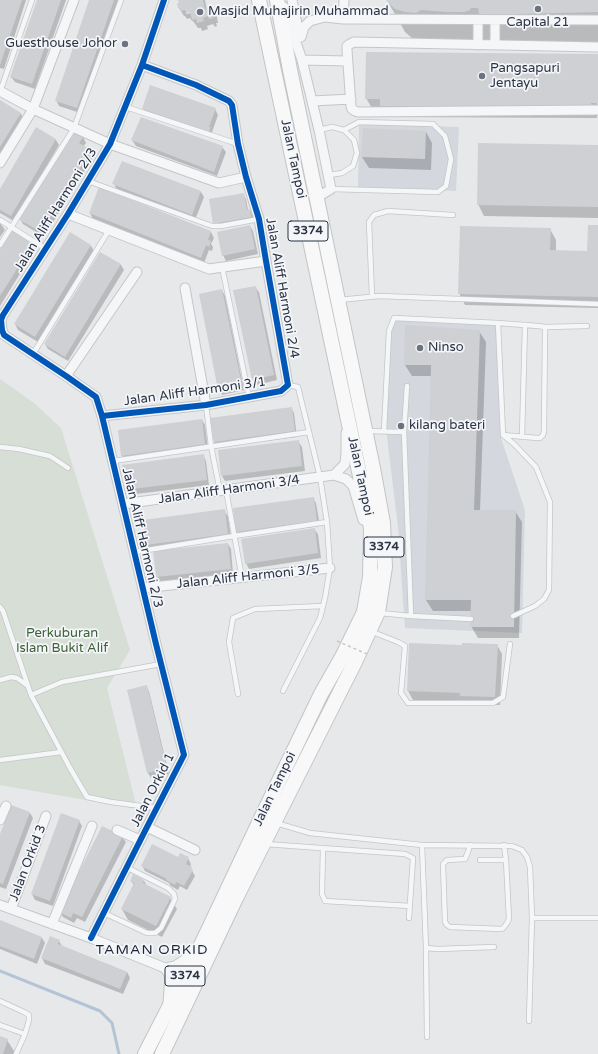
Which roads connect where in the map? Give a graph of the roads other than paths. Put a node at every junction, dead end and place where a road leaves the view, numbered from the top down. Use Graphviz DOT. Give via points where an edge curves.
graph roads {
  1 [pos="32,0"];
  2 [pos="74,0"];
  3 [pos="121,0"];
  4 [pos="164,0"];
  5 [pos="259,0"];
  6 [pos="277,0"];
  7 [pos="281,0"];
  8 [pos="292,0"];
  9 [pos="344,0"];
  10 [pos="343,19"];
  11 [pos="478,20"];
  12 [pos="495,20"];
  13 [pos="598,20"];
  14 [pos="301,37"];
  15 [pos="478,44"];
  16 [pos="495,45"];
  17 [pos="598,47"];
  18 [pos="302,60"];
  19 [pos="347,61"];
  20 [pos="142,65"];
  21 [pos="0,92"];
  22 [pos="351,99"];
  23 [pos="312,101"];
  24 [pos="126,107"];
  25 [pos="33,109"];
  26 [pos="598,110"];
  27 [pos="74,128"];
  28 [pos="319,130"];
  29 [pos="344,130"];
  30 [pos="110,144"];
  31 [pos="238,144"];
  32 [pos="0,162"];
  33 [pos="329,175"];
  34 [pos="246,177"];
  35 [pos="88,182"];
  36 [pos="331,189"];
  37 [pos="316,198"];
  38 [pos="68,214"];
  39 [pos="453,215"];
  40 [pos="259,219"];
  41 [pos="0,220"];
  42 [pos="12,227"];
  43 [pos="109,230"];
  44 [pos="0,245"];
  45 [pos="46,249"];
  46 [pos="266,261"];
  47 [pos="222,267"];
  48 [pos="137,272"];
  49 [pos="185,288"];
  50 [pos="372,296"];
  51 [pos="338,300"];
  52 [pos="598,304"];
  53 [pos="498,323"];
  54 [pos="525,325"];
  55 [pos="587,326"];
  56 [pos="545,328"];
  57 [pos="33,354"];
  58 [pos="66,376"];
  59 [pos="288,385"];
  60 [pos="407,386"];
  61 [pos="249,397"];
  62 [pos="206,405"];
  63 [pos="345,409"];
  64 [pos="102,416"];
  65 [pos="365,431"];
  66 [pos="384,431"];
  67 [pos="309,432"];
  68 [pos="404,432"];
  69 [pos="503,435"];
  70 [pos="522,437"];
  71 [pos="0,446"];
  72 [pos="211,446"];
  73 [pos="113,461"];
  74 [pos="68,468"];
  75 [pos="334,475"];
  76 [pos="320,477"];
  77 [pos="223,490"];
  78 [pos="123,504"];
  79 [pos="327,522"];
  80 [pos="234,536"];
  81 [pos="134,552"];
  82 [pos="371,561"];
  83 [pos="330,568"];
  84 [pos="242,578"];
  85 [pos="143,588"];
  86 [pos="323,606"];
  87 [pos="0,607"];
  88 [pos="378,612"];
  89 [pos="411,616"];
  90 [pos="513,616"];
  91 [pos="470,619"];
  92 [pos="369,631"];
  93 [pos="156,644"];
  94 [pos="510,644"];
  95 [pos="161,664"];
  96 [pos="0,680"];
  97 [pos="28,686"];
  98 [pos="283,691"];
  99 [pos="238,694"];
  100 [pos="31,695"];
  101 [pos="61,752"];
  102 [pos="0,760"];
  103 [pos="6,806"];
  104 [pos="156,808"];
  105 [pos="46,816"];
  106 [pos="0,820"];
  107 [pos="274,823"];
  108 [pos="92,826"];
  109 [pos="146,827"];
  110 [pos="117,830"];
  111 [pos="140,840"];
  112 [pos="264,844"];
  113 [pos="422,845"];
  114 [pos="470,845"];
  115 [pos="504,845"];
  116 [pos="323,848"];
  117 [pos="195,850"];
  118 [pos="480,860"];
  119 [pos="506,860"];
  120 [pos="126,867"];
  121 [pos="0,905"];
  122 [pos="410,906"];
  123 [pos="11,910"];
  124 [pos="103,912"];
  125 [pos="409,918"];
  126 [pos="532,918"];
  127 [pos="598,918"];
  128 [pos="52,924"];
  129 [pos="90,938"];
  130 [pos="203,941"];
  131 [pos="494,947"];
  132 [pos="426,948"];
  133 [pos="165,968"];
  134 [pos="0,1001"];
  135 [pos="168,1012"];
  136 [pos="529,1021"];
  137 [pos="0,1025"];
  138 [pos="25,1034"];
  139 [pos="428,1037"];
  140 [pos="16,1054"];
  141 [pos="145,1054"];
  142 [pos="162,1054"];
  1 -- 21 [label="lane"];
  2 -- 25 [label="street"];
  3 -- 27 [label="lane"];
  4 -- 20 [label="street, Jalan Aliff Harmoni 2/3"];
  5 -- 63 [label="main road, Jalan Tampoi / 3374"];
  6 -- 37 [label="main road, Jalan Tampoi / 3374"];
  7 -- 18 [label="street"];
  8 -- 14 [label="street"];
  9 -- 10 [label="street"];
  10 -- 11 [label="street"];
  10 -- 14 [label="street" via="325,17 310,21 304,27"];
  11 -- 12 [label="street"];
  11 -- 15 [label="street"];
  12 -- 13 [label="street"];
  12 -- 16 [label="street"];
  14 -- 18 [label="street"];
  15 -- 16 [label="street"];
  15 -- 19 [label="street" via="354,42 347,46"];
  16 -- 17 [label="street"];
  18 -- 19 [label="street"];
  18 -- 23 [label="street"];
  19 -- 22 [label="street"];
  20 -- 24 [label="street, Jalan Aliff Harmoni 2/3"];
  20 -- 31 [label="street, Jalan Aliff Harmoni 2/4" via="196,85 229,101"];
  21 -- 25 [label="street"];
  22 -- 23 [label="street"];
  22 -- 26 [label="street" via="352,109 358,112"];
  23 -- 28 [label="street"];
  24 -- 30 [label="street, Jalan Aliff Harmoni 2/3"];
  24 -- 31 [label="lane"];
  25 -- 27 [label="street"];
  25 -- 32 [label="street"];
  27 -- 30 [label="street"];
  27 -- 42 [label="lane"];
  28 -- 29 [label="lane" via="332,127"];
  28 -- 33 [label="street"];
  29 -- 33 [label="lane" via="354,140 357,153 353,166 342,173"];
  29 -- 36 [label="lane" via="359,122 433,124 445,136 451,159 446,186 438,192"];
  30 -- 34 [label="street" via="219,183"];
  30 -- 35 [label="street, Jalan Aliff Harmoni 2/3"];
  31 -- 34 [label="street, Jalan Aliff Harmoni 2/4"];
  33 -- 36 [label="street"];
  34 -- 40 [label="street, Jalan Aliff Harmoni 2/4"];
  35 -- 38 [label="street, Jalan Aliff Harmoni 2/3"];
  35 -- 40 [label="lane" via="212,226"];
  36 -- 37 [label="street"];
  37 -- 51 [label="main road, Jalan Tampoi / 3374"];
  38 -- 43 [label="street"];
  38 -- 45 [label="street, Jalan Aliff Harmoni 2/3"];
  39 -- 50 [label="lane" via="388,211 374,215 369,222"];
  40 -- 46 [label="street, Jalan Aliff Harmoni 2/4"];
  41 -- 42 [label="lane"];
  42 -- 44 [label="lane"];
  42 -- 45 [label="lane"];
  43 -- 47 [label="street" via="209,269"];
  43 -- 57 [label="lane"];
  45 -- 57 [label="street, Jalan Aliff Harmoni 2/3" via="1,320 4,335"];
  46 -- 47 [label="street"];
  46 -- 59 [label="street, Jalan Aliff Harmoni 2/4"];
  47 -- 61 [label="lane"];
  48 -- 58 [label="street"];
  49 -- 62 [label="street"];
  50 -- 51 [label="lane"];
  50 -- 52 [label="lane"];
  51 -- 65 [label="main road, Jalan Tampoi / 3374"];
  53 -- 54 [label="lane"];
  53 -- 66 [label="lane" via="394,318 389,331"];
  53 -- 69 [label="lane"];
  54 -- 56 [label="lane"];
  54 -- 70 [label="lane"];
  55 -- 56 [label="lane"];
  56 -- 70 [label="lane" via="544,431 540,438"];
  57 -- 58 [label="street, Jalan Aliff Harmoni 2/3"];
  58 -- 64 [label="street, Jalan Aliff Harmoni 2/3" via="96,397"];
  59 -- 61 [label="street, Jalan Aliff Harmoni 3/1" via="281,391"];
  59 -- 67 [label="lane" via="298,387"];
  60 -- 68 [label="lane"];
  61 -- 62 [label="street, Jalan Aliff Harmoni 3/1"];
  62 -- 64 [label="street, Jalan Aliff Harmoni 3/1"];
  62 -- 72 [label="lane"];
  63 -- 75 [label="street" via="345,464"];
  63 -- 82 [label="main road, Jalan Tampoi / 3374" via="371,528"];
  64 -- 73 [label="street, Jalan Aliff Harmoni 2/3"];
  65 -- 66 [label="lane"];
  65 -- 88 [label="main road, Jalan Tampoi / 3374" via="383,523 385,567"];
  66 -- 68 [label="lane"];
  67 -- 72 [label="lane"];
  67 -- 76 [label="lane"];
  68 -- 89 [label="lane"];
  69 -- 70 [label="lane"];
  69 -- 90 [label="lane" via="536,467 550,502 549,590 544,599 535,606"];
  71 -- 74 [label="lane" via="50,456"];
  72 -- 73 [label="lane"];
  72 -- 77 [label="lane"];
  73 -- 78 [label="street, Jalan Aliff Harmoni 2/3"];
  75 -- 76 [label="street, Jalan Aliff Harmoni 3/4"];
  75 -- 82 [label="street" via="346,479 352,486 362,515"];
  76 -- 77 [label="street, Jalan Aliff Harmoni 3/4"];
  76 -- 79 [label="lane"];
  77 -- 78 [label="street, Jalan Aliff Harmoni 3/4"];
  77 -- 80 [label="lane"];
  78 -- 81 [label="street, Jalan Aliff Harmoni 2/3"];
  79 -- 80 [label="lane"];
  79 -- 83 [label="lane"];
  80 -- 81 [label="lane"];
  80 -- 84 [label="lane"];
  81 -- 85 [label="street, Jalan Aliff Harmoni 2/3"];
  82 -- 130 [label="main road, Jalan Tampoi / 3374" via="364,612 321,694"];
  83 -- 84 [label="street, Jalan Aliff Harmoni 3/5"];
  83 -- 86 [label="lane"];
  84 -- 85 [label="street, Jalan Aliff Harmoni 3/5"];
  85 -- 93 [label="street, Jalan Aliff Harmoni 2/3"];
  86 -- 98 [label="lane" via="320,618"];
  86 -- 99 [label="lane" via="255,609 233,618 229,642"];
  87 -- 97 [label="lane"];
  88 -- 89 [label="lane"];
  88 -- 92 [label="main road, Jalan Tampoi / 3374"];
  89 -- 91 [label="lane"];
  92 -- 94 [label="lane" via="405,646 401,693 408,703 492,703 503,697"];
  92 -- 107 [label="main road, Jalan Tampoi / 3374"];
  93 -- 95 [label="street, Jalan Orkid 1"];
  95 -- 100 [label="lane" via="62,682"];
  95 -- 104 [label="street, Jalan Orkid 1" via="184,756"];
  96 -- 97 [label="lane" via="17,678"];
  97 -- 100 [label="lane"];
  100 -- 101 [label="lane"];
  101 -- 102 [label="lane"];
  101 -- 104 [label="lane" via="87,797"];
  103 -- 106 [label="street"];
  104 -- 109 [label="street, Jalan Orkid 1"];
  105 -- 123 [label="street, Jalan Orkid 3"];
  107 -- 112 [label="main road, Jalan Tampoi / 3374"];
  107 -- 113 [label="lane" via="310,833"];
  108 -- 128 [label="street"];
  109 -- 111 [label="street, Jalan Orkid 1"];
  109 -- 117 [label="street"];
  110 -- 111 [label="street"];
  111 -- 120 [label="street, Jalan Orkid 1"];
  112 -- 116 [label="lane"];
  112 -- 142 [label="main road, Jalan Tampoi / 3374"];
  113 -- 114 [label="lane"];
  113 -- 132 [label="lane"];
  114 -- 115 [label="lane"];
  114 -- 119 [label="lane" via="465,859 447,860 443,864 445,922 450,927 504,927 509,919"];
  115 -- 119 [label="lane"];
  115 -- 126 [label="lane" via="522,850 527,857 530,867"];
  116 -- 122 [label="lane" via="322,894 325,901"];
  116 -- 122 [label="lane" via="405,854 413,858"];
  118 -- 119 [label="lane"];
  120 -- 124 [label="street, Jalan Orkid 1"];
  120 -- 124 [label="lane" via="168,888 174,894 175,899 162,928 155,933 147,933"];
  121 -- 123 [label="street"];
  122 -- 125 [label="lane"];
  123 -- 128 [label="street"];
  124 -- 129 [label="street, Jalan Orkid 1"];
  126 -- 127 [label="lane"];
  126 -- 136 [label="lane"];
  128 -- 129 [label="street"];
  129 -- 133 [label="street"];
  130 -- 133 [label="street" via="184,960 175,966"];
  130 -- 135 [label="main road, Jalan Tampoi / 3374"];
  131 -- 132 [label="lane"];
  132 -- 139 [label="lane"];
  133 -- 135 [label="street" via="170,976"];
  134 -- 138 [label="lane" via="29,1015"];
  135 -- 141 [label="main road, Jalan Tampoi / 3374"];
  137 -- 138 [label="lane"];
  138 -- 140 [label="lane"];
}
